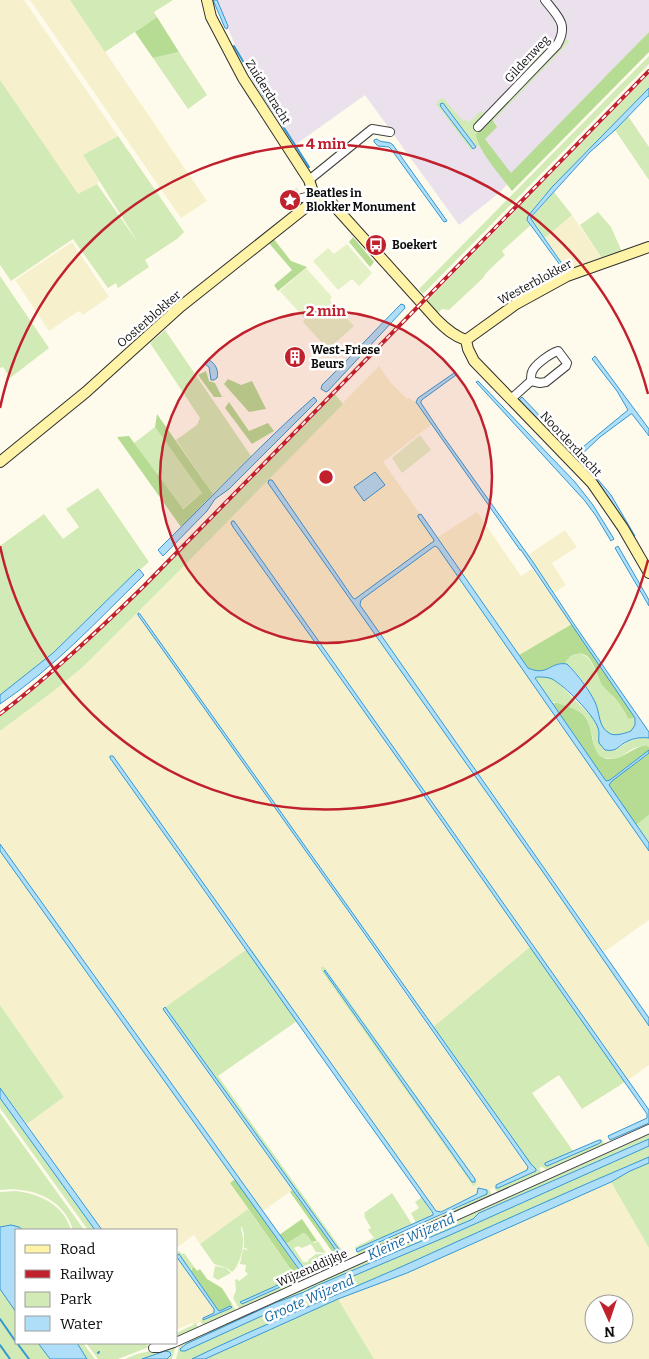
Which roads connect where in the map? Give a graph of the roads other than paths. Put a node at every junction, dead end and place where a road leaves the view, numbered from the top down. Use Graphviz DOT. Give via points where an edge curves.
graph roads {
  1 [pos="207,0"];
  2 [pos="545,0"];
  3 [pos="478,127"];
  4 [pos="390,132"];
  5 [pos="309,180"];
  6 [pos="314,195"];
  7 [pos="302,198"];
  8 [pos="649,247"];
  9 [pos="466,340"];
  10 [pos="531,381"];
  11 [pos="511,399"];
  12 [pos="0,462"];
  13 [pos="649,573"];
  14 [pos="649,1129"];
  15 [pos="178,1341"];
  16 [pos="170,1344"];
  17 [pos="153,1348"];
  1 -- 5 [label="street, Zuiderdracht" via="212,17 243,78"];
  2 -- 3 [label="street, Gildenweg" via="560,20 562,38"];
  4 -- 5 [label="street" via="372,129"];
  5 -- 6 [label="street, Zuiderdracht"];
  6 -- 7 [label="street"];
  6 -- 9 [label="street" via="329,200 437,320 448,331"];
  6 -- 12 [label="street, Oosterblokker" via="306,206 187,301 86,392"];
  8 -- 9 [label="street, Westerblokker" via="567,276 516,304"];
  9 -- 11 [label="street, Noorderdracht" via="474,361"];
  10 -- 10 [label="street" via="546,382 566,366 558,351 534,368"];
  10 -- 11 [label="street"];
  11 -- 13 [label="street, Noorderdracht" via="592,483"];
  14 -- 15 [label="street, Wijzenddijkje"];
  16 -- 17 [label="street, Wijzenddijkje"];
}
